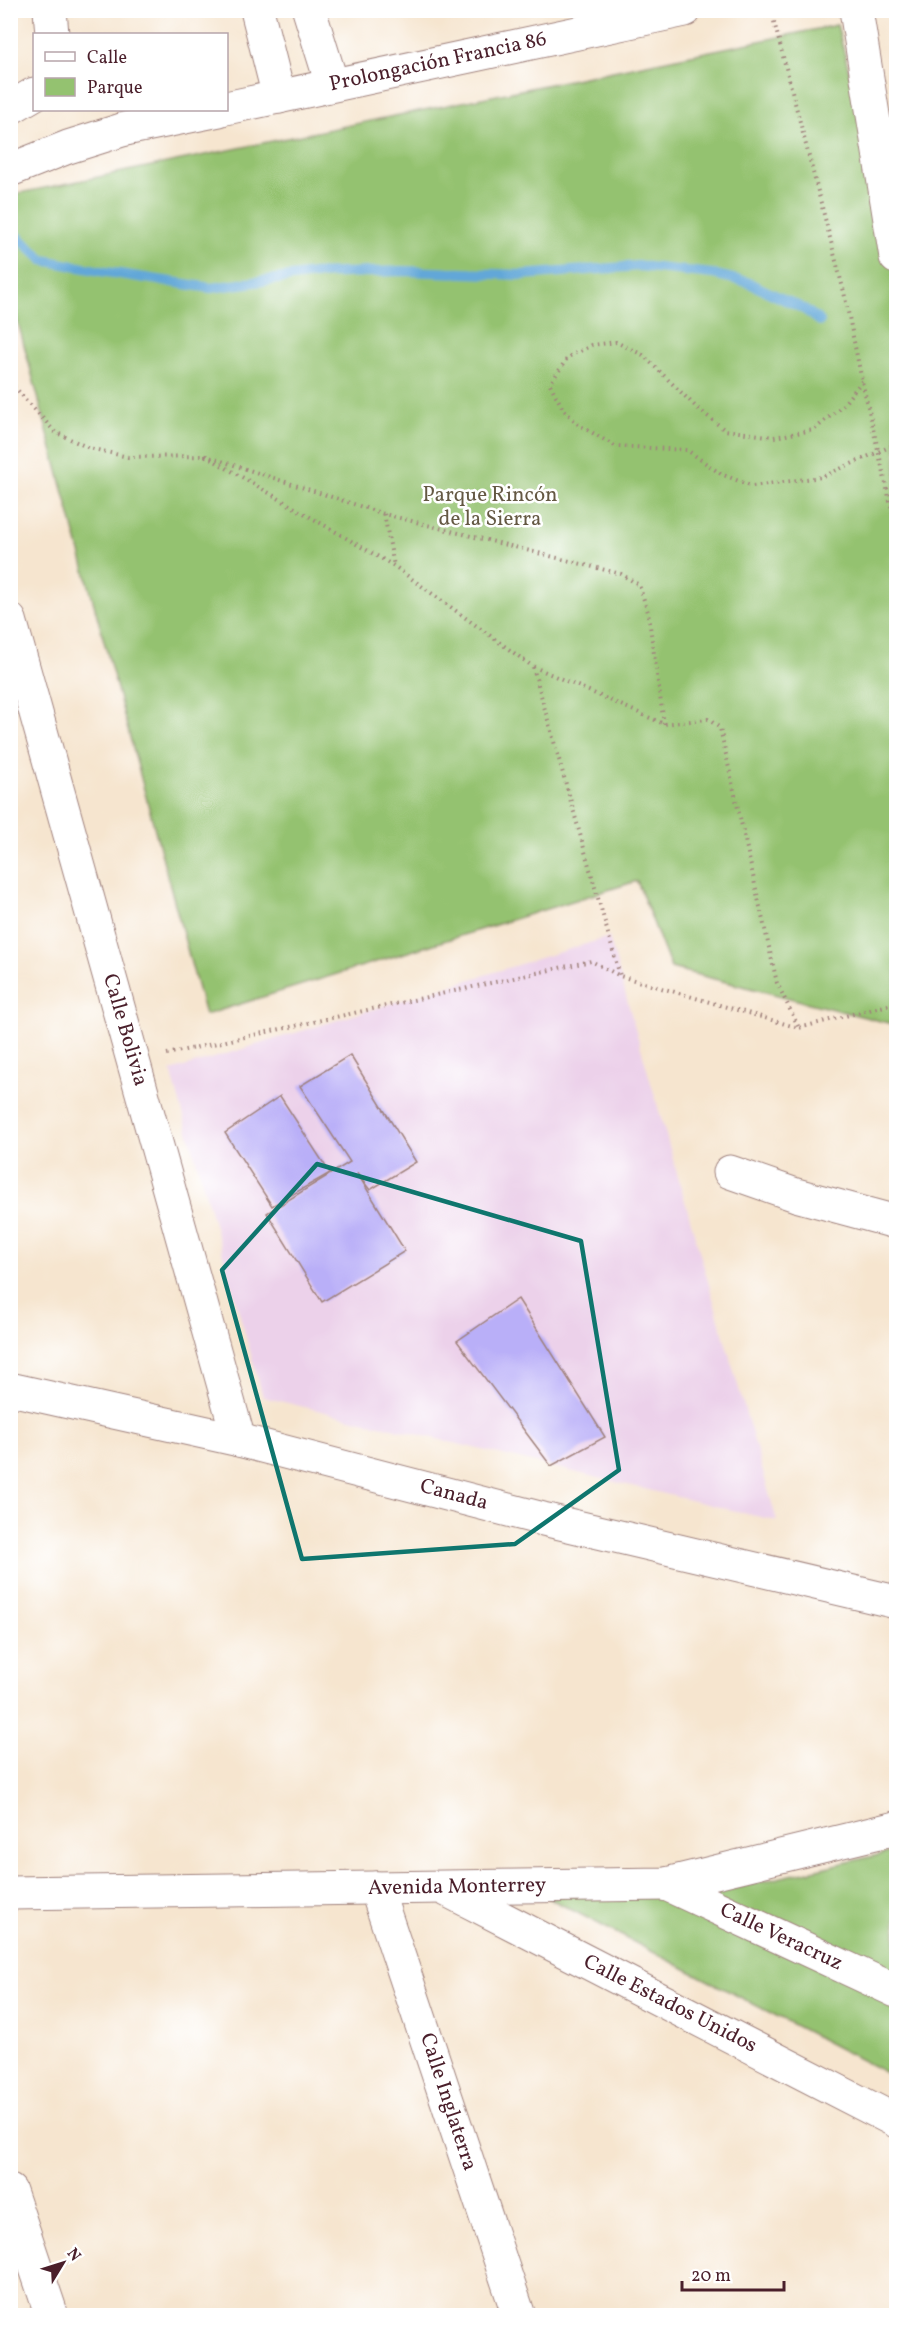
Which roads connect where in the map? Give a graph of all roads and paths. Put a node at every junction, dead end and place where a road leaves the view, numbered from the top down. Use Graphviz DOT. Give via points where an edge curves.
graph roads {
  1 [pos="50,10"];
  2 [pos="257,10"];
  3 [pos="309,10"];
  4 [pos="685,10"];
  5 [pos="771,10"];
  6 [pos="856,10"];
  7 [pos="52,33"];
  8 [pos="332,84"];
  9 [pos="33,95"];
  10 [pos="279,97"];
  11 [pos="10,108"];
  12 [pos="228,108"];
  13 [pos="214,111"];
  14 [pos="10,170"];
  15 [pos="897,257"];
  16 [pos="862,381"];
  17 [pos="10,382"];
  18 [pos="897,444"];
  19 [pos="878,451"];
  20 [pos="206,456"];
  21 [pos="384,514"];
  22 [pos="897,527"];
  23 [pos="394,566"];
  24 [pos="10,620"];
  25 [pos="532,666"];
  26 [pos="664,723"];
  27 [pos="620,976"];
  28 [pos="897,1004"];
  29 [pos="799,1028"];
  30 [pos="134,1061"];
  31 [pos="730,1172"];
  32 [pos="897,1222"];
  33 [pos="10,1389"];
  34 [pos="239,1440"];
  35 [pos="897,1602"];
  36 [pos="897,1828"];
  37 [pos="666,1884"];
  38 [pos="376,1888"];
  39 [pos="443,1888"];
  40 [pos="10,1893"];
  41 [pos="897,1990"];
  42 [pos="897,2121"];
  43 [pos="10,2191"];
  44 [pos="52,2316"];
  45 [pos="519,2316"];
  1 -- 7 [label="street"];
  2 -- 10 [label="street"];
  3 -- 8 [label="street"];
  4 -- 8 [label="street, Prolongación Francia 86"];
  5 -- 16 [label="path" via="844,292"];
  6 -- 15 [label="street"];
  8 -- 10 [label="street, Prolongación Francia 86"];
  9 -- 11 [label="street"];
  10 -- 12 [label="street, Prolongación Francia 86"];
  13 -- 14 [label="street" via="125,129"];
  16 -- 19 [label="path"];
  16 -- 19 [label="path" via="842,406 814,430 774,437 725,430 643,355 616,342 592,345 568,357 550,384 563,409 579,425 615,446 687,450 721,474 752,486 822,477"];
  17 -- 20 [label="path" via="55,432 89,448 128,457"];
  18 -- 19 [label="path"];
  19 -- 22 [label="path"];
  20 -- 21 [label="path"];
  20 -- 23 [label="path"];
  21 -- 23 [label="path"];
  21 -- 26 [label="path" via="621,574 639,585 648,612"];
  23 -- 25 [label="path"];
  24 -- 30 [label="street, Calle Bolivia"];
  25 -- 26 [label="path"];
  25 -- 27 [label="path"];
  26 -- 29 [label="path" via="708,719 720,728 777,983"];
  27 -- 29 [label="path"];
  27 -- 30 [label="path" via="591,961"];
  28 -- 29 [label="path"];
  30 -- 34 [label="street, Calle Bolivia"];
  31 -- 32 [label="street" via="796,1195"];
  33 -- 34 [label="street, Canada"];
  34 -- 35 [label="street, Canada" via="543,1519"];
  36 -- 37 [label="street, Avenida Monterrey"];
  37 -- 39 [label="street, Avenida Monterrey"];
  37 -- 41 [label="street, Calle Veracruz"];
  38 -- 39 [label="street, Avenida Monterrey"];
  38 -- 40 [label="street, Avenida Monterrey"];
  38 -- 45 [label="street, Calle Inglaterra"];
  39 -- 42 [label="street, Calle Estados Unidos"];
  43 -- 44 [label="street"];
}
